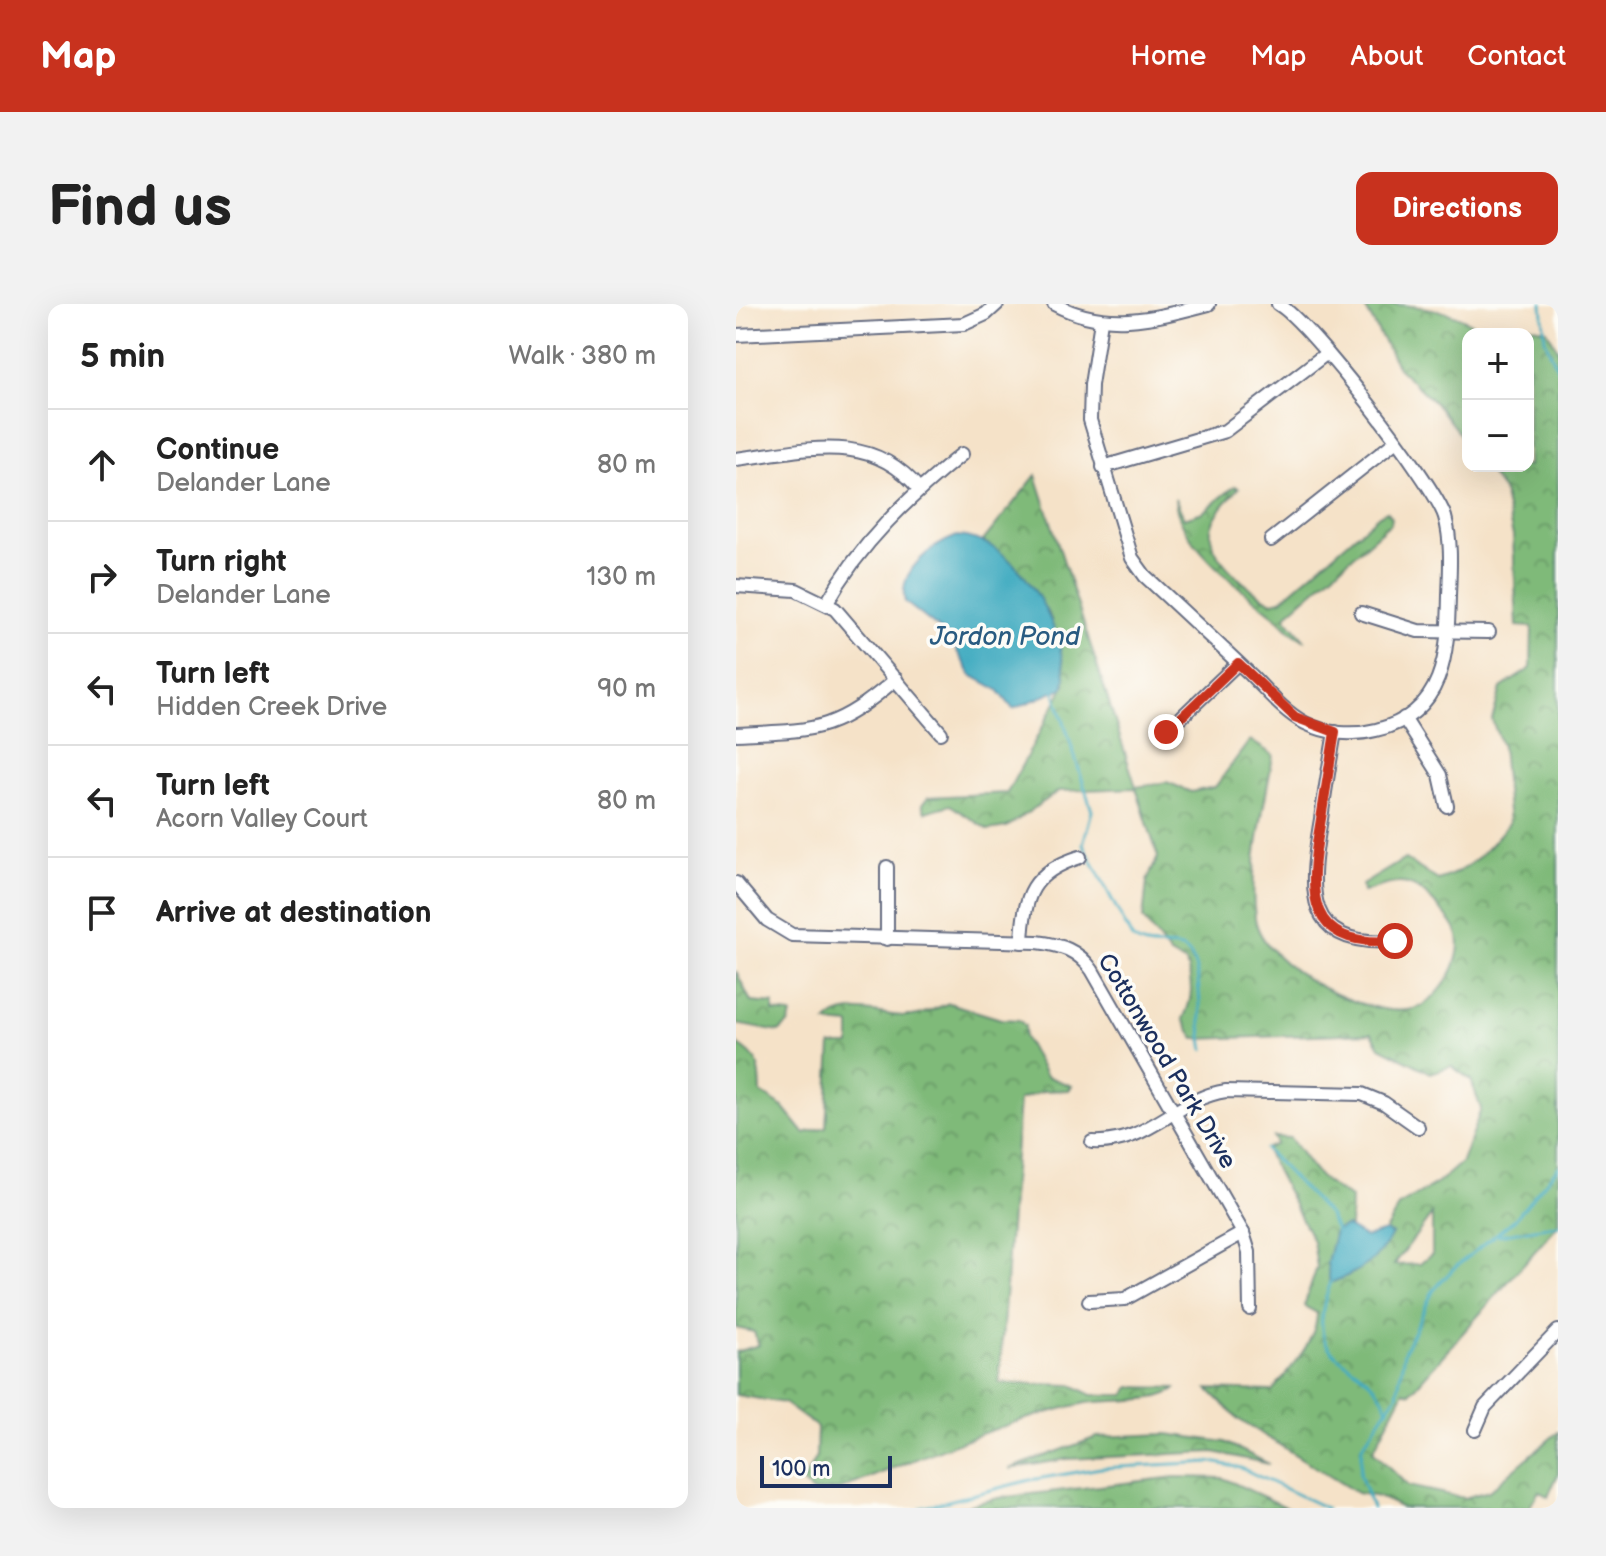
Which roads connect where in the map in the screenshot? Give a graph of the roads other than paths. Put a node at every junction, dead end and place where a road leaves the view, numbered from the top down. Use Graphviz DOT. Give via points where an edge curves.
graph roads {
  1 [pos="997,304"];
  2 [pos="1054,304"];
  3 [pos="1209,304"];
  4 [pos="1278,304"];
  5 [pos="1101,321"];
  6 [pos="736,335"];
  7 [pos="1327,353"];
  8 [pos="1395,442"];
  9 [pos="962,454"];
  10 [pos="736,459"];
  11 [pos="1103,467"];
  12 [pos="919,489"];
  13 [pos="1271,540"];
  14 [pos="736,586"];
  15 [pos="827,603"];
  16 [pos="1361,613"];
  17 [pos="1489,632"];
  18 [pos="1449,633"];
  19 [pos="1238,663"];
  20 [pos="896,679"];
  21 [pos="1404,718"];
  22 [pos="1166,732"];
  23 [pos="1335,732"];
  24 [pos="941,733"];
  25 [pos="736,734"];
  26 [pos="1447,806"];
  27 [pos="1080,857"];
  28 [pos="887,867"];
  29 [pos="736,883"];
  30 [pos="887,939"];
  31 [pos="1395,941"];
  32 [pos="1022,942"];
  33 [pos="1175,1114"];
  34 [pos="1418,1127"];
  35 [pos="1092,1142"];
  36 [pos="1243,1233"];
  37 [pos="1089,1301"];
  38 [pos="1250,1309"];
  39 [pos="1558,1331"];
  40 [pos="1475,1430"];
  1 -- 6 [label="street" via="964,324"];
  2 -- 5 [label="street"];
  3 -- 5 [label="street" via="1155,318"];
  4 -- 7 [label="street" via="1300,320"];
  5 -- 11 [label="street" via="1089,408"];
  7 -- 8 [label="street"];
  7 -- 11 [label="street" via="1225,431"];
  8 -- 13 [label="street"];
  8 -- 18 [label="street" via="1444,513"];
  9 -- 12 [label="street"];
  10 -- 12 [label="street" via="859,449 895,464"];
  11 -- 19 [label="street" via="1132,558"];
  12 -- 15 [label="street" via="864,548"];
  14 -- 15 [label="street" via="780,587"];
  15 -- 20 [label="street"];
  16 -- 18 [label="street" via="1418,631"];
  17 -- 18 [label="street"];
  18 -- 21 [label="street" via="1440,677"];
  19 -- 22 [label="street"];
  19 -- 23 [label="street" via="1295,717"];
  20 -- 24 [label="street"];
  20 -- 25 [label="street" via="837,722 805,730"];
  21 -- 23 [label="street" via="1366,733"];
  21 -- 26 [label="street" via="1440,775"];
  23 -- 31 [label="street" via="1314,857 1314,899 1324,920 1346,937"];
  27 -- 32 [label="street" via="1059,864 1032,889 1023,914"];
  28 -- 30 [label="street"];
  29 -- 30 [label="street, Cottonwood Park Drive" via="774,926 792,935"];
  30 -- 32 [label="street, Cottonwood Park Drive"];
  32 -- 33 [label="street, Cottonwood Park Drive" via="1062,946 1084,960"];
  33 -- 34 [label="street" via="1226,1091 1350,1093 1373,1097"];
  33 -- 35 [label="street" via="1124,1141"];
  33 -- 36 [label="street, Cottonwood Park Drive"];
  36 -- 37 [label="street" via="1125,1299"];
  36 -- 38 [label="street, Cottonwood Park Drive" via="1249,1252"];
  39 -- 40 [label="street" via="1494,1397"];
}
